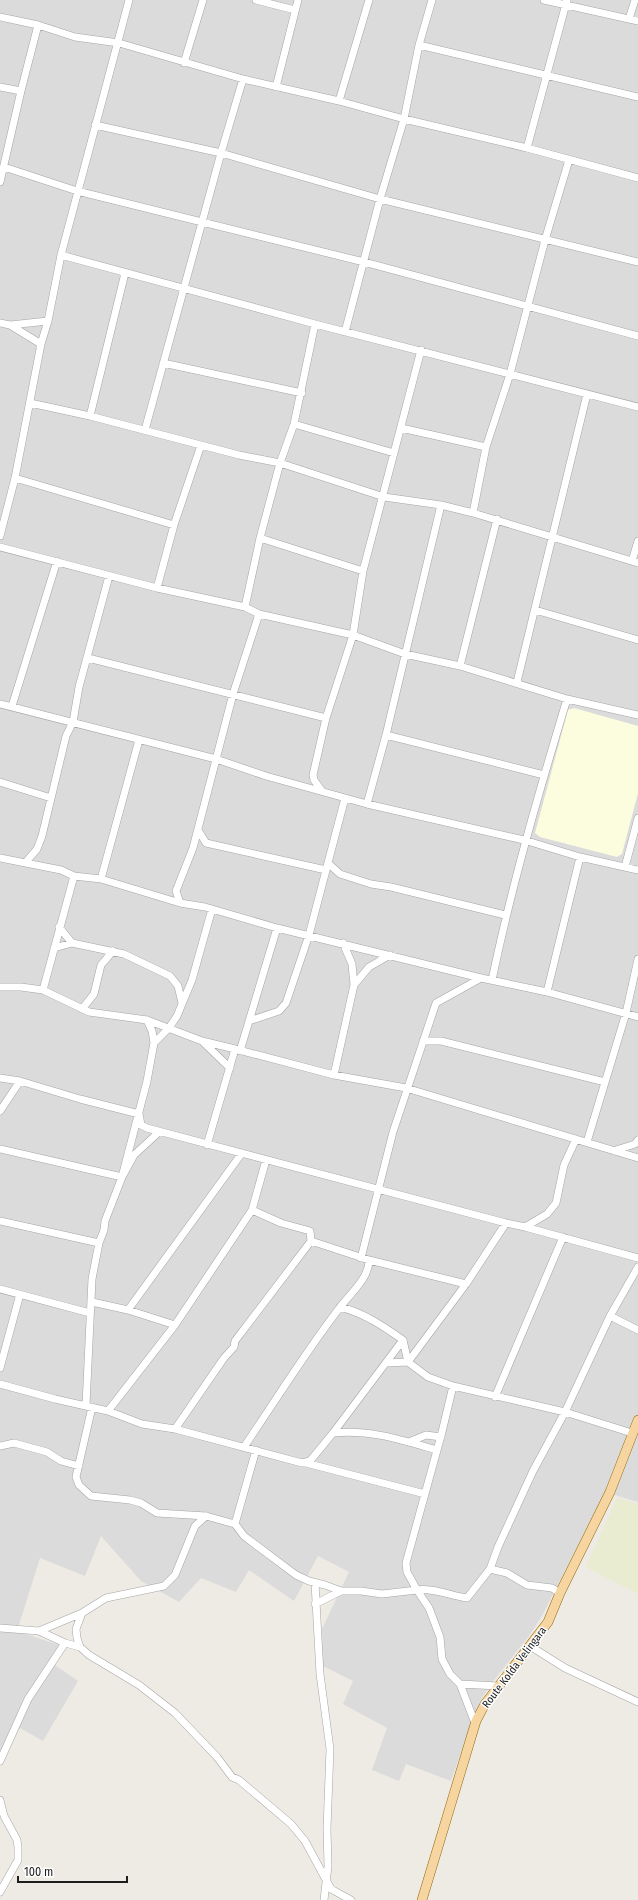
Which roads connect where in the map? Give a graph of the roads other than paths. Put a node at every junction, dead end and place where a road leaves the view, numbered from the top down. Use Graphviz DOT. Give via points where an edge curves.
graph roads {
  1 [pos="129,0"];
  2 [pos="203,0"];
  3 [pos="256,0"];
  4 [pos="298,0"];
  5 [pos="369,0"];
  6 [pos="432,0"];
  7 [pos="544,0"];
  8 [pos="635,0"];
  9 [pos="566,3"];
  10 [pos="295,10"];
  11 [pos="0,17"];
  12 [pos="629,19"];
  13 [pos="638,21"];
  14 [pos="38,25"];
  15 [pos="119,43"];
  16 [pos="419,45"];
  17 [pos="184,63"];
  18 [pos="548,75"];
  19 [pos="243,80"];
  20 [pos="0,87"];
  21 [pos="276,87"];
  22 [pos="21,91"];
  23 [pos="638,97"];
  24 [pos="339,101"];
  25 [pos="404,119"];
  26 [pos="95,125"];
  27 [pos="527,148"];
  28 [pos="221,153"];
  29 [pos="569,160"];
  30 [pos="4,167"];
  31 [pos="638,178"];
  32 [pos="0,182"];
  33 [pos="77,191"];
  34 [pos="380,199"];
  35 [pos="202,222"];
  36 [pos="544,240"];
  37 [pos="61,255"];
  38 [pos="364,262"];
  39 [pos="638,262"];
  40 [pos="125,273"];
  41 [pos="184,288"];
  42 [pos="527,305"];
  43 [pos="48,321"];
  44 [pos="0,323"];
  45 [pos="315,324"];
  46 [pos="10,325"];
  47 [pos="345,332"];
  48 [pos="638,336"];
  49 [pos="41,344"];
  50 [pos="421,350"];
  51 [pos="163,363"];
  52 [pos="510,374"];
  53 [pos="302,393"];
  54 [pos="587,394"];
  55 [pos="30,403"];
  56 [pos="638,407"];
  57 [pos="90,416"];
  58 [pos="294,424"];
  59 [pos="401,428"];
  60 [pos="145,430"];
  61 [pos="201,445"];
  62 [pos="486,448"];
  63 [pos="394,452"];
  64 [pos="280,463"];
  65 [pos="15,478"];
  66 [pos="384,496"];
  67 [pos="440,505"];
  68 [pos="473,513"];
  69 [pos="497,519"];
  70 [pos="174,525"];
  71 [pos="0,536"];
  72 [pos="553,536"];
  73 [pos="260,538"];
  74 [pos="638,541"];
  75 [pos="0,547"];
  76 [pos="57,561"];
  77 [pos="635,562"];
  78 [pos="363,571"];
  79 [pos="109,576"];
  80 [pos="157,588"];
  81 [pos="244,607"];
  82 [pos="535,610"];
  83 [pos="259,614"];
  84 [pos="353,635"];
  85 [pos="638,640"];
  86 [pos="405,654"];
  87 [pos="88,658"];
  88 [pos="460,666"];
  89 [pos="517,682"];
  90 [pos="233,694"];
  91 [pos="567,699"];
  92 [pos="0,704"];
  93 [pos="12,706"];
  94 [pos="638,715"];
  95 [pos="326,718"];
  96 [pos="73,722"];
  97 [pos="386,735"];
  98 [pos="139,740"];
  99 [pos="216,759"];
  100 [pos="544,775"];
  101 [pos="0,782"];
  102 [pos="322,791"];
  103 [pos="51,798"];
  104 [pos="345,798"];
  105 [pos="366,804"];
  106 [pos="638,818"];
  107 [pos="198,830"];
  108 [pos="524,840"];
  109 [pos="206,843"];
  110 [pos="193,848"];
  111 [pos="580,857"];
  112 [pos="0,858"];
  113 [pos="26,862"];
  114 [pos="625,867"];
  115 [pos="326,870"];
  116 [pos="638,870"];
  117 [pos="340,874"];
  118 [pos="74,876"];
  119 [pos="100,879"];
  120 [pos="180,902"];
  121 [pos="212,909"];
  122 [pos="505,915"];
  123 [pos="59,927"];
  124 [pos="277,928"];
  125 [pos="309,935"];
  126 [pos="343,943"];
  127 [pos="72,944"];
  128 [pos="54,948"];
  129 [pos="100,950"];
  130 [pos="113,951"];
  131 [pos="390,955"];
  132 [pos="638,959"];
  133 [pos="104,960"];
  134 [pos="481,978"];
  135 [pos="492,980"];
  136 [pos="354,985"];
  137 [pos="0,987"];
  138 [pos="43,990"];
  139 [pos="547,992"];
  140 [pos="182,1003"];
  141 [pos="82,1009"];
  142 [pos="626,1014"];
  143 [pos="638,1017"];
  144 [pos="147,1020"];
  145 [pos="249,1021"];
  146 [pos="169,1028"];
  147 [pos="428,1028"];
  148 [pos="202,1040"];
  149 [pos="423,1041"];
  150 [pos="441,1041"];
  151 [pos="154,1043"];
  152 [pos="238,1050"];
  153 [pos="230,1068"];
  154 [pos="334,1075"];
  155 [pos="0,1078"];
  156 [pos="20,1081"];
  157 [pos="605,1082"];
  158 [pos="406,1088"];
  159 [pos="0,1111"];
  160 [pos="139,1114"];
  161 [pos="159,1132"];
  162 [pos="576,1138"];
  163 [pos="638,1140"];
  164 [pos="587,1142"];
  165 [pos="207,1145"];
  166 [pos="0,1149"];
  167 [pos="612,1151"];
  168 [pos="242,1153"];
  169 [pos="638,1158"];
  170 [pos="266,1160"];
  171 [pos="122,1177"];
  172 [pos="378,1190"];
  173 [pos="252,1210"];
  174 [pos="0,1221"];
  175 [pos="506,1223"];
  176 [pos="526,1226"];
  177 [pos="563,1237"];
  178 [pos="311,1241"];
  179 [pos="99,1242"];
  180 [pos="638,1258"];
  181 [pos="365,1259"];
  182 [pos="638,1267"];
  183 [pos="466,1284"];
  184 [pos="0,1289"];
  185 [pos="20,1294"];
  186 [pos="348,1298"];
  187 [pos="92,1302"];
  188 [pos="340,1307"];
  189 [pos="128,1310"];
  190 [pos="354,1310"];
  191 [pos="90,1313"];
  192 [pos="610,1316"];
  193 [pos="175,1325"];
  194 [pos="638,1330"];
  195 [pos="403,1340"];
  196 [pos="408,1362"];
  197 [pos="386,1363"];
  198 [pos="0,1368"];
  199 [pos="0,1384"];
  200 [pos="453,1386"];
  201 [pos="495,1397"];
  202 [pos="89,1406"];
  203 [pos="108,1411"];
  204 [pos="565,1412"];
  205 [pos="638,1420"];
  206 [pos="175,1429"];
  207 [pos="333,1433"];
  208 [pos="632,1433"];
  209 [pos="441,1437"];
  210 [pos="408,1442"];
  211 [pos="0,1446"];
  212 [pos="244,1447"];
  213 [pos="256,1450"];
  214 [pos="437,1450"];
  215 [pos="306,1463"];
  216 [pos="79,1466"];
  217 [pos="424,1494"];
  218 [pos="206,1516"];
  219 [pos="235,1524"];
  220 [pos="490,1569"];
  221 [pos="315,1583"];
  222 [pos="417,1590"];
  223 [pos="340,1591"];
  224 [pos="560,1593"];
  225 [pos="316,1604"];
  226 [pos="82,1613"];
  227 [pos="0,1628"];
  228 [pos="39,1631"];
  229 [pos="65,1643"];
  230 [pos="530,1646"];
  231 [pos="80,1647"];
  232 [pos="460,1684"];
  233 [pos="498,1686"];
  234 [pos="638,1702"];
  235 [pos="475,1723"];
  236 [pos="0,1761"];
  237 [pos="0,1800"];
  238 [pos="326,1879"];
  239 [pos="0,1892"];
  240 [pos="324,1900"];
  241 [pos="351,1900"];
  242 [pos="422,1900"];
  1 -- 15 [label="street"];
  2 -- 17 [label="street"];
  3 -- 10 [label="street"];
  4 -- 10 [label="street"];
  5 -- 24 [label="street"];
  6 -- 16 [label="street"];
  7 -- 9 [label="street"];
  8 -- 12 [label="street"];
  9 -- 12 [label="street"];
  9 -- 18 [label="street"];
  10 -- 21 [label="street"];
  11 -- 14 [label="street"];
  12 -- 13 [label="street"];
  14 -- 15 [label="street" via="75,37"];
  14 -- 22 [label="street"];
  15 -- 17 [label="street"];
  15 -- 26 [label="street"];
  16 -- 18 [label="street"];
  16 -- 25 [label="street"];
  17 -- 19 [label="street"];
  18 -- 23 [label="street"];
  18 -- 27 [label="street"];
  19 -- 21 [label="street"];
  19 -- 28 [label="street"];
  20 -- 22 [label="street"];
  21 -- 24 [label="street"];
  22 -- 30 [label="street"];
  24 -- 25 [label="street"];
  25 -- 27 [label="street"];
  25 -- 34 [label="street"];
  26 -- 28 [label="street"];
  26 -- 33 [label="street"];
  27 -- 29 [label="street"];
  28 -- 34 [label="street"];
  28 -- 35 [label="street"];
  29 -- 31 [label="street"];
  29 -- 36 [label="street"];
  30 -- 32 [label="street"];
  30 -- 33 [label="street"];
  33 -- 35 [label="street"];
  33 -- 37 [label="street"];
  34 -- 36 [label="street"];
  34 -- 38 [label="street"];
  35 -- 38 [label="street"];
  35 -- 41 [label="street"];
  36 -- 39 [label="street"];
  36 -- 42 [label="street"];
  37 -- 40 [label="street"];
  37 -- 43 [label="street"];
  38 -- 42 [label="street"];
  38 -- 47 [label="street"];
  40 -- 41 [label="street"];
  40 -- 57 [label="street"];
  41 -- 45 [label="street"];
  41 -- 51 [label="street"];
  42 -- 48 [label="street"];
  42 -- 52 [label="street"];
  43 -- 46 [label="street"];
  43 -- 49 [label="street"];
  44 -- 46 [label="street"];
  45 -- 47 [label="street"];
  45 -- 53 [label="street"];
  46 -- 49 [label="street"];
  47 -- 50 [label="street"];
  49 -- 55 [label="street"];
  50 -- 52 [label="street"];
  50 -- 59 [label="street"];
  51 -- 53 [label="street"];
  51 -- 60 [label="street"];
  52 -- 54 [label="street"];
  52 -- 62 [label="street"];
  53 -- 58 [label="street"];
  54 -- 56 [label="street"];
  54 -- 72 [label="street"];
  55 -- 57 [label="street"];
  55 -- 65 [label="street"];
  57 -- 60 [label="street"];
  58 -- 63 [label="street"];
  58 -- 64 [label="street"];
  59 -- 62 [label="street"];
  59 -- 63 [label="street"];
  60 -- 61 [label="street"];
  61 -- 64 [label="street"];
  61 -- 70 [label="street"];
  62 -- 68 [label="street"];
  63 -- 66 [label="street"];
  64 -- 66 [label="street"];
  64 -- 73 [label="street"];
  65 -- 70 [label="street"];
  65 -- 71 [label="street"];
  66 -- 67 [label="street"];
  66 -- 78 [label="street"];
  67 -- 68 [label="street"];
  67 -- 86 [label="street"];
  68 -- 69 [label="street"];
  69 -- 72 [label="street"];
  69 -- 88 [label="street"];
  70 -- 80 [label="street"];
  72 -- 77 [label="street"];
  72 -- 82 [label="street"];
  73 -- 78 [label="street"];
  73 -- 81 [label="street"];
  74 -- 77 [label="street"];
  75 -- 76 [label="street"];
  76 -- 79 [label="street"];
  76 -- 93 [label="street"];
  78 -- 84 [label="street"];
  79 -- 80 [label="street"];
  79 -- 87 [label="street"];
  80 -- 81 [label="street"];
  81 -- 83 [label="street"];
  82 -- 85 [label="street"];
  82 -- 89 [label="street"];
  83 -- 84 [label="street"];
  83 -- 90 [label="street"];
  84 -- 86 [label="street"];
  84 -- 95 [label="street"];
  86 -- 88 [label="street"];
  86 -- 97 [label="street"];
  87 -- 90 [label="street"];
  87 -- 96 [label="street" via="79,687"];
  88 -- 89 [label="street"];
  89 -- 91 [label="street"];
  90 -- 95 [label="street"];
  90 -- 99 [label="street"];
  91 -- 94 [label="street"];
  91 -- 100 [label="street"];
  92 -- 93 [label="street"];
  93 -- 96 [label="street"];
  95 -- 102 [label="street" via="314,775 314,780"];
  96 -- 98 [label="street"];
  96 -- 103 [label="street" via="66,736"];
  97 -- 100 [label="street"];
  97 -- 105 [label="street"];
  98 -- 99 [label="street"];
  98 -- 119 [label="street"];
  99 -- 102 [label="street"];
  99 -- 107 [label="street"];
  100 -- 108 [label="street"];
  101 -- 103 [label="street"];
  102 -- 104 [label="street"];
  103 -- 113 [label="street" via="37,849"];
  104 -- 105 [label="street"];
  104 -- 115 [label="street"];
  105 -- 108 [label="street"];
  106 -- 114 [label="street"];
  107 -- 109 [label="street"];
  107 -- 110 [label="street"];
  108 -- 111 [label="street"];
  108 -- 122 [label="street"];
  109 -- 110 [label="street"];
  109 -- 115 [label="street"];
  110 -- 120 [label="street" via="176,891"];
  111 -- 114 [label="street"];
  111 -- 139 [label="street"];
  112 -- 113 [label="street"];
  113 -- 118 [label="street" via="62,870"];
  114 -- 116 [label="street"];
  115 -- 117 [label="street"];
  115 -- 117 [label="street"];
  115 -- 125 [label="street"];
  117 -- 122 [label="street" via="371,884 391,886"];
  118 -- 119 [label="street"];
  118 -- 123 [label="street"];
  119 -- 120 [label="street"];
  120 -- 121 [label="street"];
  121 -- 124 [label="street"];
  121 -- 140 [label="street" via="192,980"];
  122 -- 135 [label="street"];
  123 -- 127 [label="street"];
  123 -- 128 [label="street"];
  124 -- 125 [label="street"];
  124 -- 145 [label="street"];
  125 -- 126 [label="street"];
  125 -- 145 [label="street" via="283,1008"];
  126 -- 131 [label="street"];
  126 -- 136 [label="street" via="352,964"];
  127 -- 128 [label="street"];
  127 -- 129 [label="street"];
  128 -- 138 [label="street"];
  129 -- 130 [label="street"];
  129 -- 133 [label="street"];
  130 -- 133 [label="street"];
  130 -- 140 [label="street" via="170,976 178,986"];
  131 -- 134 [label="street"];
  131 -- 136 [label="street" via="369,967"];
  132 -- 142 [label="street"];
  133 -- 141 [label="street" via="98,971 94,994"];
  134 -- 135 [label="street"];
  134 -- 147 [label="street" via="436,1003"];
  135 -- 139 [label="street"];
  136 -- 154 [label="street"];
  137 -- 138 [label="street" via="21,986"];
  138 -- 141 [label="street"];
  139 -- 142 [label="street"];
  140 -- 146 [label="street"];
  141 -- 144 [label="street"];
  142 -- 143 [label="street"];
  142 -- 157 [label="street"];
  144 -- 146 [label="street"];
  144 -- 151 [label="street"];
  145 -- 152 [label="street"];
  146 -- 148 [label="street"];
  146 -- 151 [label="street"];
  147 -- 149 [label="street"];
  147 -- 150 [label="street" via="432,1035"];
  148 -- 152 [label="street"];
  148 -- 153 [label="street"];
  149 -- 150 [label="street"];
  149 -- 158 [label="street"];
  150 -- 157 [label="street"];
  151 -- 160 [label="street"];
  152 -- 153 [label="street"];
  152 -- 154 [label="street"];
  153 -- 165 [label="street"];
  154 -- 158 [label="street"];
  155 -- 156 [label="street"];
  156 -- 159 [label="street"];
  156 -- 160 [label="street" via="80,1100"];
  157 -- 164 [label="street"];
  158 -- 162 [label="street"];
  158 -- 172 [label="street"];
  160 -- 161 [label="street" via="142,1125"];
  160 -- 171 [label="street"];
  161 -- 165 [label="street"];
  161 -- 171 [label="street" via="134,1155"];
  162 -- 164 [label="street"];
  162 -- 176 [label="street" via="564,1165 556,1203 547,1214"];
  163 -- 167 [label="street" via="635,1144"];
  164 -- 167 [label="street"];
  165 -- 168 [label="street"];
  166 -- 171 [label="street"];
  167 -- 169 [label="street"];
  168 -- 170 [label="street"];
  168 -- 189 [label="street"];
  170 -- 172 [label="street"];
  170 -- 173 [label="street"];
  171 -- 179 [label="street"];
  172 -- 175 [label="street"];
  172 -- 181 [label="street"];
  173 -- 178 [label="street" via="310,1231"];
  173 -- 193 [label="street"];
  174 -- 179 [label="street"];
  175 -- 176 [label="street"];
  175 -- 183 [label="street"];
  176 -- 177 [label="street"];
  177 -- 180 [label="street"];
  177 -- 201 [label="street"];
  178 -- 181 [label="street"];
  178 -- 206 [label="street" via="235,1341 234,1347"];
  179 -- 187 [label="street" via="92,1279"];
  181 -- 183 [label="street"];
  181 -- 186 [label="street" via="369,1268"];
  182 -- 192 [label="street"];
  183 -- 196 [label="street"];
  184 -- 185 [label="street"];
  185 -- 191 [label="street"];
  185 -- 198 [label="street"];
  186 -- 188 [label="street"];
  186 -- 190 [label="street"];
  187 -- 189 [label="street"];
  187 -- 191 [label="street"];
  188 -- 190 [label="street"];
  188 -- 212 [label="street"];
  189 -- 193 [label="street"];
  190 -- 195 [label="street" via="377,1321"];
  191 -- 202 [label="street"];
  192 -- 194 [label="street"];
  192 -- 204 [label="street"];
  193 -- 203 [label="street"];
  195 -- 196 [label="street"];
  195 -- 197 [label="street"];
  196 -- 197 [label="street"];
  196 -- 200 [label="street" via="428,1377"];
  197 -- 207 [label="street"];
  199 -- 202 [label="street"];
  200 -- 201 [label="street"];
  200 -- 209 [label="street"];
  201 -- 204 [label="street"];
  202 -- 203 [label="street"];
  202 -- 216 [label="street"];
  203 -- 206 [label="street" via="142,1424"];
  204 -- 208 [label="street"];
  204 -- 220 [label="street" via="533,1471"];
  205 -- 208 [label="main road, Route Kolda Velingara"];
  206 -- 212 [label="street"];
  207 -- 210 [label="street" via="367,1432"];
  207 -- 215 [label="street"];
  208 -- 224 [label="main road, Route Kolda Velingara" via="610,1492"];
  209 -- 210 [label="street" via="426,1435"];
  209 -- 214 [label="street"];
  210 -- 214 [label="street"];
  211 -- 216 [label="street" via="14,1442 47,1452 61,1461"];
  212 -- 213 [label="street"];
  213 -- 215 [label="street"];
  213 -- 219 [label="street"];
  214 -- 217 [label="street"];
  215 -- 217 [label="street"];
  216 -- 218 [label="street" via="76,1477 79,1485 91,1496 130,1500 141,1503 157,1513"];
  217 -- 222 [label="street" via="406,1563 407,1572"];
  218 -- 219 [label="street"];
  218 -- 226 [label="street" via="195,1526 175,1575 164,1586 106,1598"];
  219 -- 221 [label="street" via="244,1536 296,1575"];
  220 -- 222 [label="street" via="467,1598 425,1588"];
  220 -- 224 [label="street" via="507,1574 527,1585 552,1588"];
  221 -- 223 [label="street" via="325,1584"];
  221 -- 225 [label="street"];
  222 -- 223 [label="street" via="382,1594"];
  222 -- 232 [label="street" via="429,1608 440,1637 442,1659 450,1674"];
  223 -- 225 [label="street"];
  224 -- 230 [label="main road, Route Kolda Velingara" via="548,1622"];
  225 -- 238 [label="street" via="320,1674 330,1749"];
  226 -- 228 [label="street"];
  226 -- 231 [label="street" via="76,1629"];
  227 -- 228 [label="street"];
  228 -- 229 [label="street"];
  229 -- 231 [label="street"];
  229 -- 236 [label="street" via="28,1699"];
  230 -- 233 [label="main road, Route Kolda Velingara"];
  230 -- 234 [label="street" via="565,1668"];
  231 -- 238 [label="street" via="175,1713 217,1757 232,1777 239,1780 291,1824 305,1841"];
  232 -- 233 [label="street"];
  232 -- 235 [label="street"];
  233 -- 235 [label="main road, Route Kolda Velingara"];
  235 -- 242 [label="main road, Route Kolda Velingara"];
  237 -- 239 [label="street" via="18,1847 18,1860"];
  238 -- 240 [label="street"];
  238 -- 241 [label="street" via="331,1889"];
}
